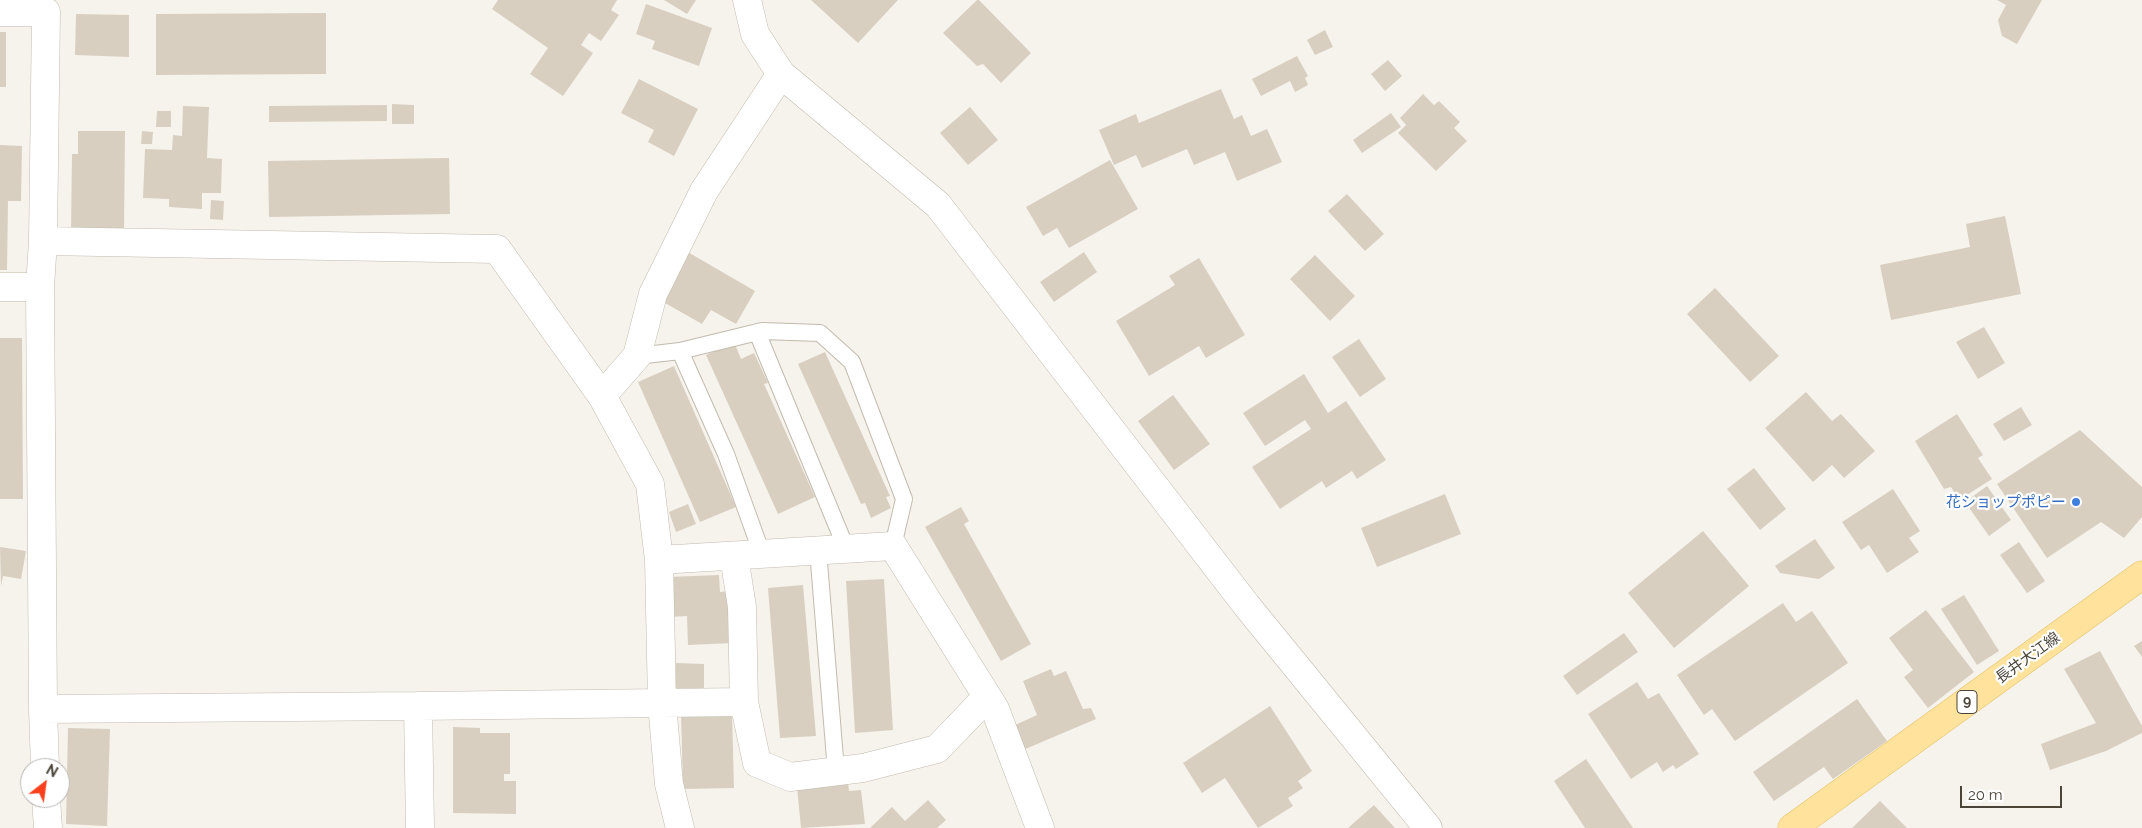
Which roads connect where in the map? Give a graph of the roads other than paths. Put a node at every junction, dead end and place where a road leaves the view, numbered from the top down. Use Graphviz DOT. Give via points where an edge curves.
graph roads {
  1 [pos="747,0"];
  2 [pos="0,12"];
  3 [pos="781,74"];
  4 [pos="43,241"];
  5 [pos="0,287"];
  6 [pos="40,287"];
  7 [pos="757,332"];
  8 [pos="680,351"];
  9 [pos="637,356"];
  10 [pos="602,396"];
  11 [pos="893,546"];
  12 [pos="846,548"];
  13 [pos="818,550"];
  14 [pos="762,554"];
  15 [pos="734,556"];
  16 [pos="658,560"];
  17 [pos="2142,576"];
  18 [pos="987,697"];
  19 [pos="744,702"];
  20 [pos="662,703"];
  21 [pos="418,706"];
  22 [pos="43,708"];
  23 [pos="45,758"];
  24 [pos="836,771"];
  25 [pos="47,808"];
  26 [pos="48,828"];
  27 [pos="420,828"];
  28 [pos="680,828"];
  29 [pos="1040,828"];
  30 [pos="1428,828"];
  31 [pos="1792,828"];
  1 -- 3 [label="street" via="755,34"];
  2 -- 4 [label="street" via="46,12"];
  3 -- 9 [label="street" via="704,191 653,294"];
  3 -- 30 [label="street" via="938,205 1247,606"];
  4 -- 6 [label="street"];
  4 -- 10 [label="street" via="497,249"];
  5 -- 6 [label="street"];
  6 -- 22 [label="street"];
  7 -- 8 [label="lane"];
  7 -- 11 [label="lane" via="820,333 852,362 904,499"];
  7 -- 12 [label="lane"];
  8 -- 9 [label="lane"];
  8 -- 14 [label="lane" via="726,454"];
  9 -- 10 [label="street"];
  10 -- 16 [label="street" via="650,484"];
  11 -- 12 [label="street"];
  11 -- 18 [label="street"];
  12 -- 13 [label="street"];
  13 -- 14 [label="street"];
  13 -- 24 [label="lane"];
  14 -- 15 [label="street"];
  15 -- 16 [label="street"];
  15 -- 19 [label="street" via="742,607"];
  16 -- 20 [label="street"];
  17 -- 31 [label="main road, 長井大江線 / 9"];
  18 -- 24 [label="street" via="937,749 863,768"];
  18 -- 29 [label="street" via="995,708"];
  19 -- 20 [label="street"];
  19 -- 24 [label="street" via="757,763 790,777"];
  20 -- 21 [label="street"];
  20 -- 28 [label="street" via="669,784"];
  21 -- 22 [label="street"];
  21 -- 27 [label="street"];
  22 -- 23 [label="street"];
  25 -- 26 [label="street"];
}
